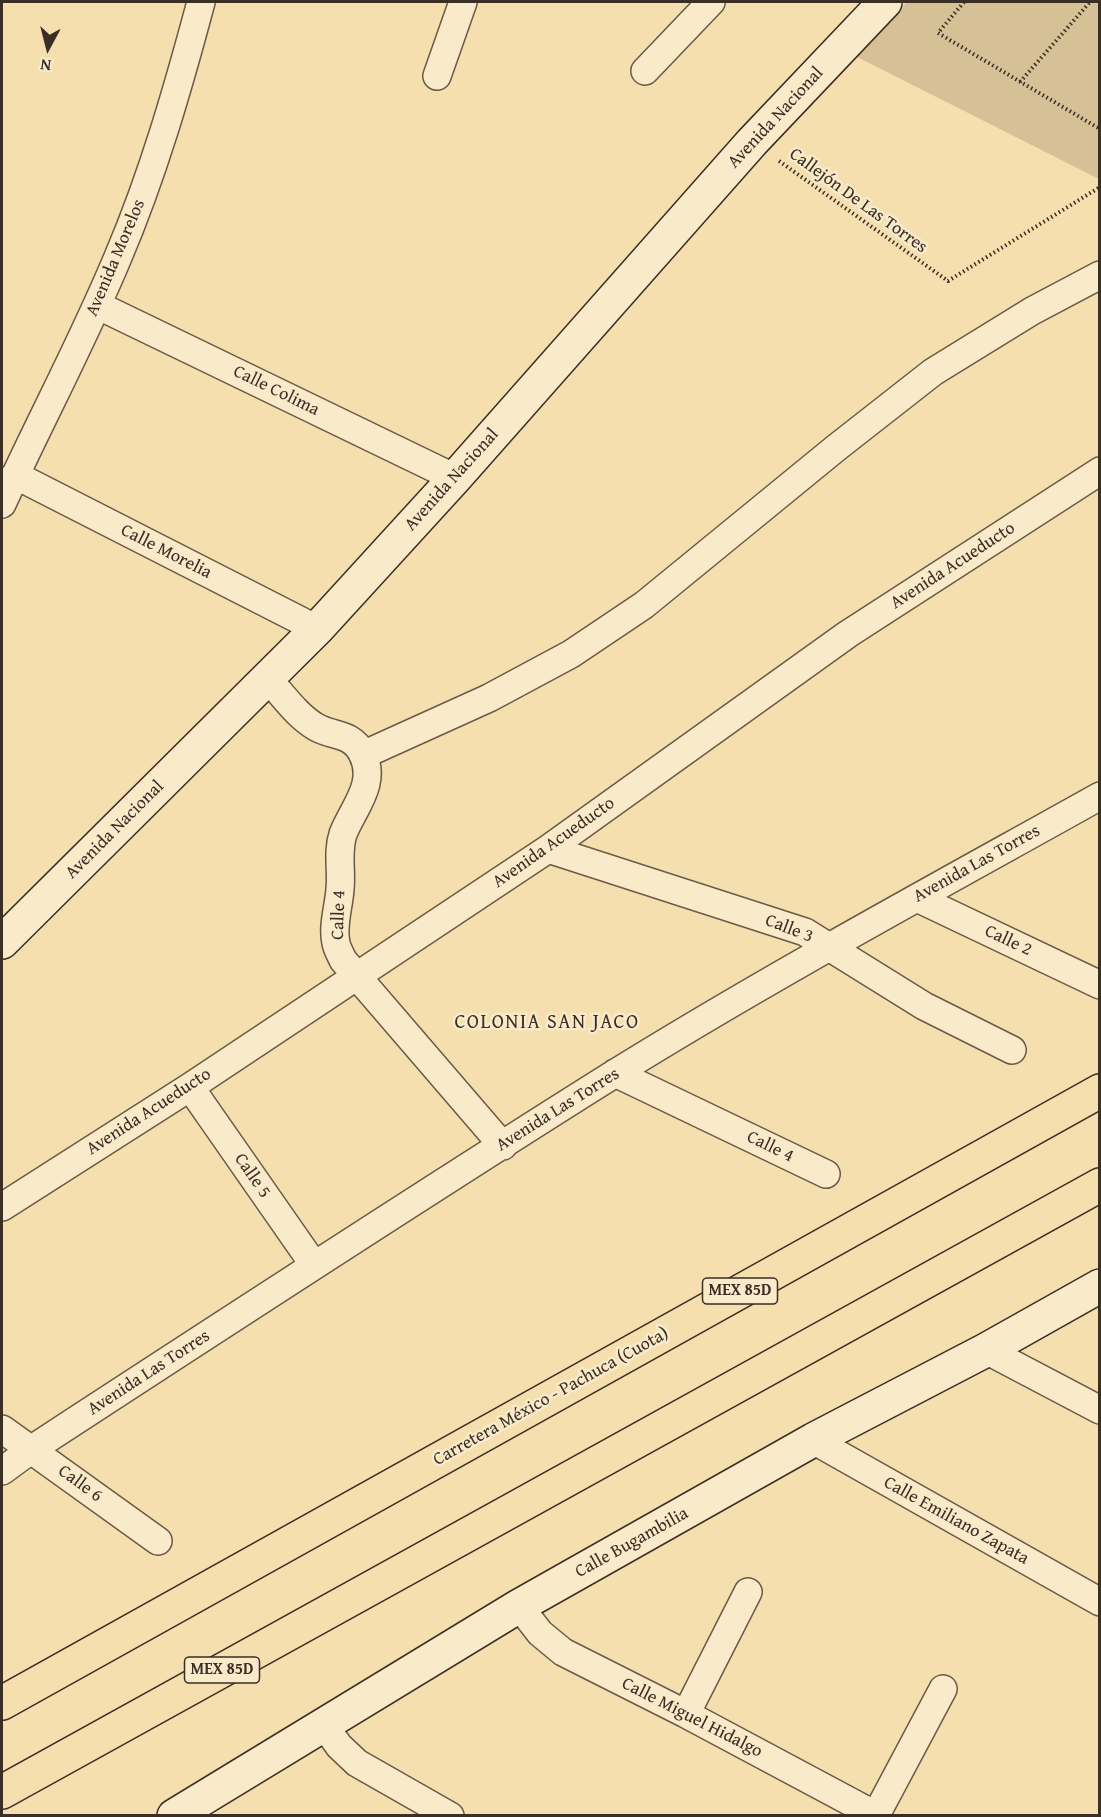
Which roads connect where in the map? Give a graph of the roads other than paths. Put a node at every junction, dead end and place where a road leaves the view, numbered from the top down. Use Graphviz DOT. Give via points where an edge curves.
graph roads {
  1 [pos="201,2"];
  2 [pos="463,2"];
  3 [pos="711,2"];
  4 [pos="885,2"];
  5 [pos="645,71"];
  6 [pos="437,76"];
  7 [pos="1100,275"];
  8 [pos="97,305"];
  9 [pos="1100,471"];
  10 [pos="15,475"];
  11 [pos="455,477"];
  12 [pos="2,504"];
  13 [pos="317,629"];
  14 [pos="268,679"];
  15 [pos="363,755"];
  16 [pos="1099,796"];
  17 [pos="548,849"];
  18 [pos="916,898"];
  19 [pos="2,942"];
  20 [pos="829,946"];
  21 [pos="355,976"];
  22 [pos="1100,985"];
  23 [pos="1012,1050"];
  24 [pos="615,1073"];
  25 [pos="190,1087"];
  26 [pos="1100,1091"];
  27 [pos="502,1146"];
  28 [pos="826,1174"];
  29 [pos="1100,1185"];
  30 [pos="2,1207"];
  31 [pos="314,1265"];
  32 [pos="1100,1286"];
  33 [pos="986,1350"];
  34 [pos="1100,1410"];
  35 [pos="2,1429"];
  36 [pos="813,1440"];
  37 [pos="32,1449"];
  38 [pos="2,1471"];
  39 [pos="158,1540"];
  40 [pos="748,1592"];
  41 [pos="1100,1602"];
  42 [pos="519,1606"];
  43 [pos="943,1689"];
  44 [pos="2,1703"];
  45 [pos="686,1714"];
  46 [pos="324,1725"];
  47 [pos="2,1792"];
  48 [pos="435,1812"];
  49 [pos="174,1815"];
  50 [pos="877,1815"];
  1 -- 8 [label="street, Avenida Morelos" via="142,198"];
  2 -- 6 [label="street"];
  3 -- 5 [label="street"];
  4 -- 11 [label="main road, Avenida Nacional" via="752,142"];
  7 -- 15 [label="street" via="1032,311 933,372 644,605 571,654 489,698"];
  8 -- 10 [label="street, Avenida Morelos"];
  8 -- 11 [label="street, Calle Colima"];
  9 -- 17 [label="street, Avenida Acueducto" via="848,634"];
  10 -- 12 [label="street, Avenida Morelos"];
  10 -- 13 [label="street, Calle Morelia"];
  11 -- 13 [label="main road, Avenida Nacional"];
  13 -- 14 [label="main road, Avenida Nacional"];
  14 -- 15 [label="street" via="303,717 316,727 343,735"];
  14 -- 19 [label="main road, Avenida Nacional"];
  15 -- 21 [label="street, Calle 4" via="365,793 343,836 335,923 336,944"];
  16 -- 18 [label="street, Avenida Las Torres"];
  17 -- 20 [label="street, Calle 3" via="805,932"];
  17 -- 21 [label="street, Avenida Acueducto"];
  18 -- 20 [label="street, Avenida Las Torres"];
  18 -- 22 [label="street, Calle 2"];
  20 -- 23 [label="street, Calle 3" via="924,1006"];
  20 -- 24 [label="street, Avenida Las Torres"];
  21 -- 25 [label="street, Avenida Acueducto"];
  21 -- 27 [label="street, Calle 4"];
  24 -- 27 [label="street, Avenida Las Torres"];
  24 -- 28 [label="street, Calle 4"];
  25 -- 30 [label="street, Avenida Acueducto"];
  25 -- 31 [label="street, Calle 5"];
  26 -- 44 [label="highway, Carretera México - Pachuca (Cuota) / MEX 85D"];
  27 -- 31 [label="street, Avenida Las Torres"];
  29 -- 47 [label="highway, MEX 85D"];
  31 -- 37 [label="street, Avenida Las Torres"];
  32 -- 33 [label="main road, Calle Bugambilia"];
  33 -- 34 [label="street"];
  33 -- 36 [label="main road, Calle Bugambilia"];
  35 -- 37 [label="street, Calle 6"];
  36 -- 41 [label="street, Calle Emiliano Zapata"];
  36 -- 42 [label="main road, Calle Bugambilia"];
  37 -- 38 [label="street, Avenida Las Torres"];
  37 -- 39 [label="street, Calle 6"];
  40 -- 45 [label="street"];
  42 -- 45 [label="street, Calle Miguel Hidalgo" via="540,1633 563,1652"];
  42 -- 46 [label="main road, Calle Bugambilia"];
  43 -- 50 [label="street"];
  45 -- 50 [label="street, Calle Miguel Hidalgo"];
  46 -- 48 [label="street" via="357,1763"];
  46 -- 49 [label="main road, Calle Bugambilia"];
}
